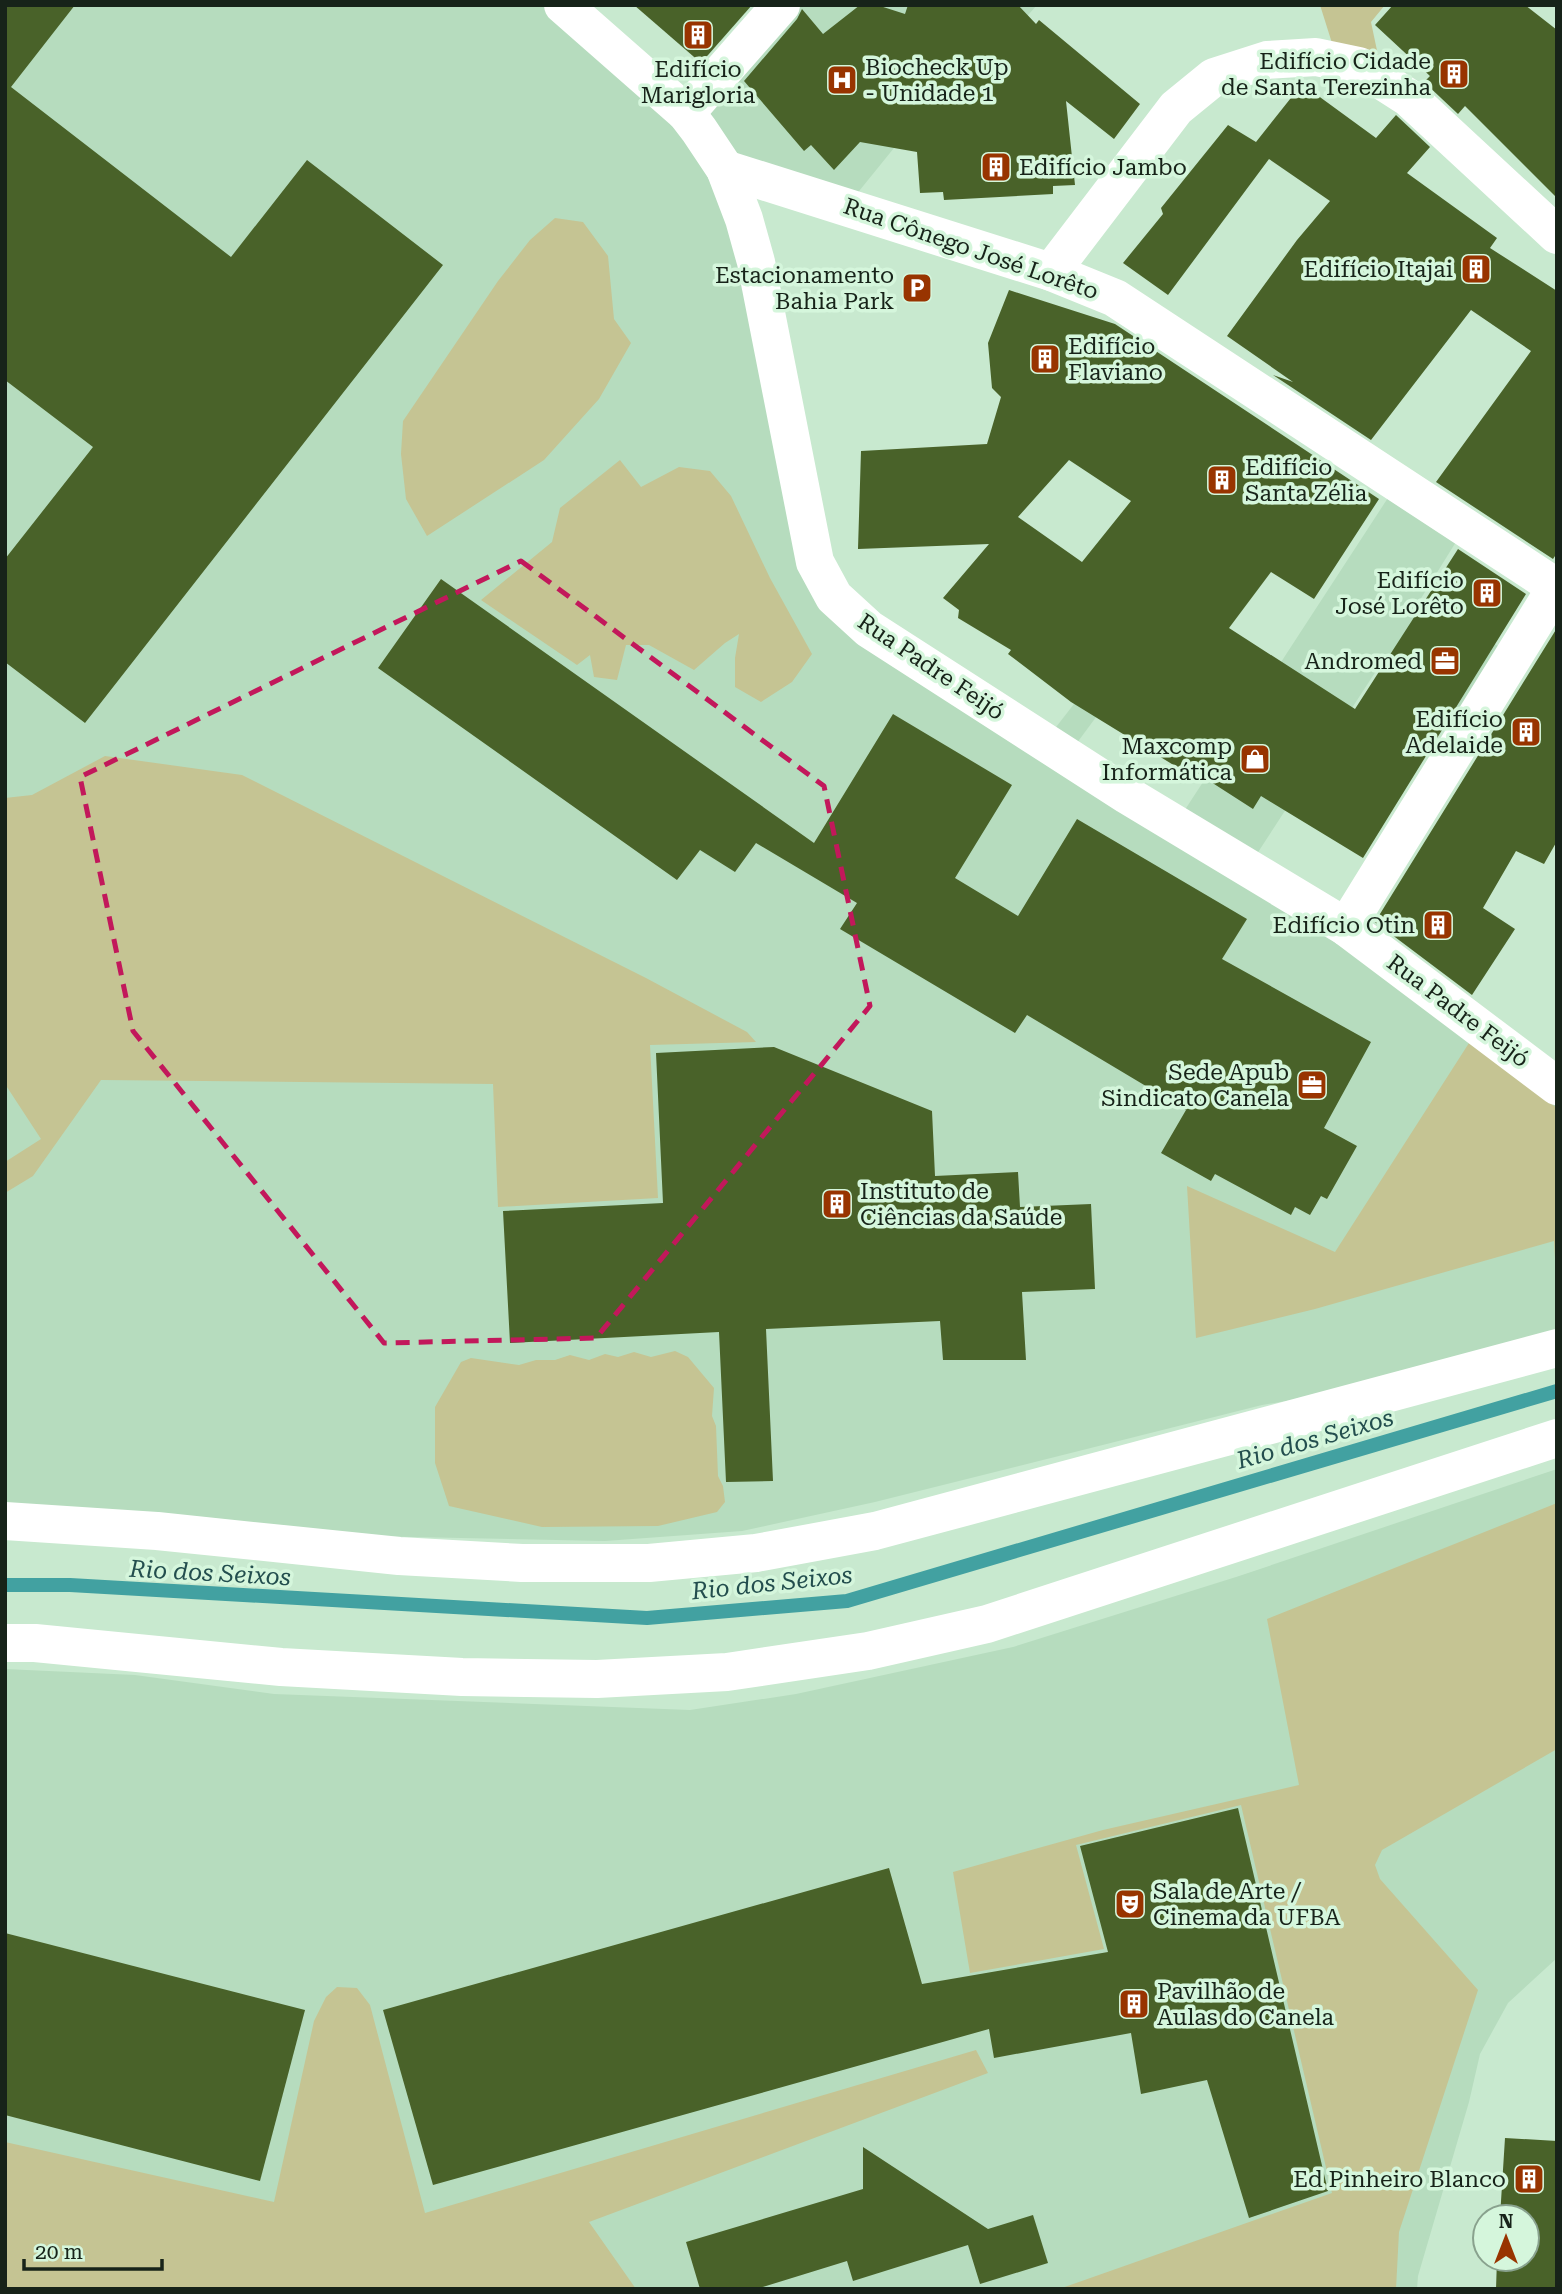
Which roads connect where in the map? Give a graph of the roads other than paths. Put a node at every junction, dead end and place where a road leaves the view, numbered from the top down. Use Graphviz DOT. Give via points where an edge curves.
graph roads {
  1 [pos="563,5"];
  2 [pos="780,5"];
  3 [pos="686,113"];
  4 [pos="725,169"];
  5 [pos="1557,235"];
  6 [pos="1051,272"];
  7 [pos="1556,587"];
  8 [pos="1346,927"];
  9 [pos="1557,1086"];
  10 [pos="1557,1348"];
  11 [pos="1557,1438"];
  12 [pos="5,1521"];
  13 [pos="5,1643"];
  1 -- 3 [label="main road, Rua Padre Feijó"];
  2 -- 3 [label="main road"];
  3 -- 4 [label="main road, Rua Padre Feijó"];
  4 -- 6 [label="main road, Rua Cônego José Lorêto"];
  4 -- 8 [label="main road, Rua Padre Feijó" via="756,262 815,562 834,597 869,629 1127,795"];
  5 -- 6 [label="main road" via="1409,98 1359,66 1316,57 1268,60 1214,77 1176,107"];
  6 -- 7 [label="main road, Rua Cônego José Lorêto" via="1115,298"];
  7 -- 8 [label="main road"];
  8 -- 9 [label="main road, Rua Padre Feijó"];
  10 -- 12 [label="main road" via="875,1531 757,1553 649,1563 522,1563"];
  11 -- 13 [label="main road" via="987,1624 868,1651 727,1672 597,1679 462,1677"];
}
